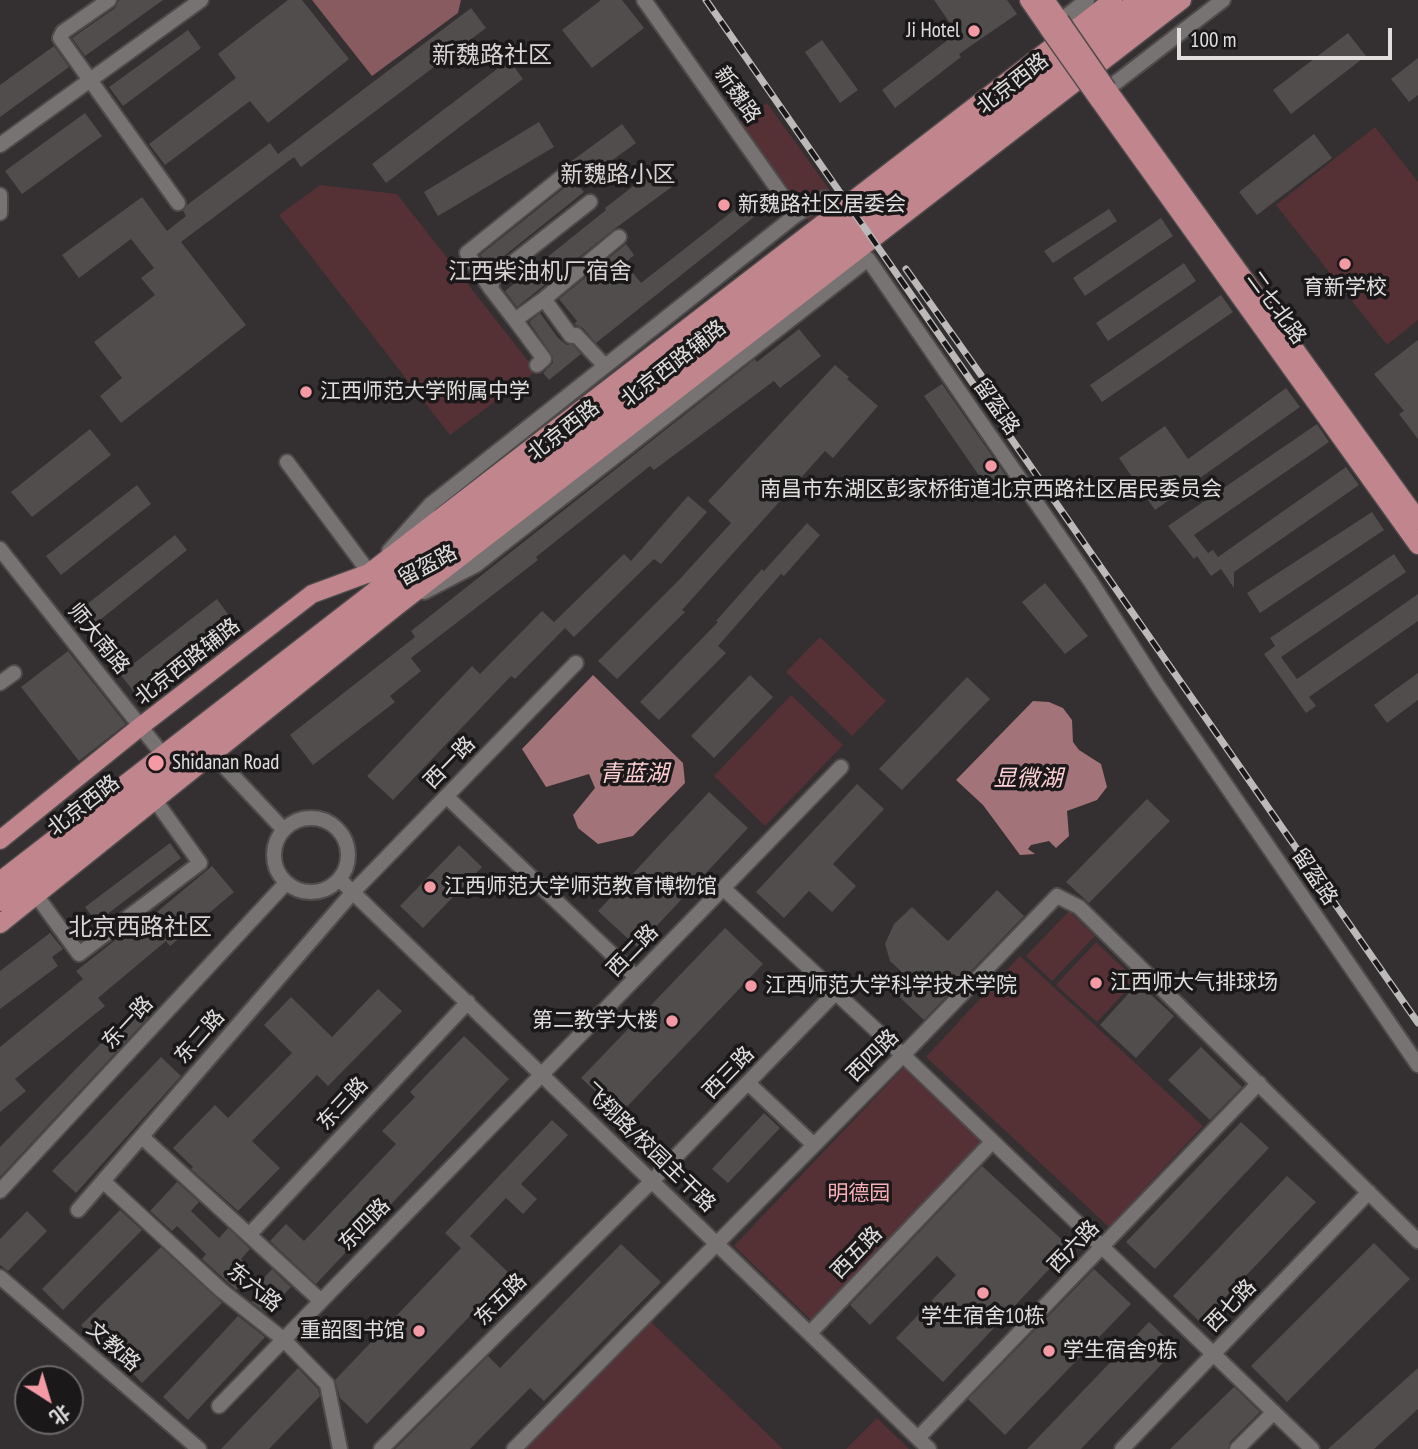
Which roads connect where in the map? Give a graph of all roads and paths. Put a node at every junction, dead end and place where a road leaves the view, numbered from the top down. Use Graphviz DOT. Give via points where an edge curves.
graph roads {
  1 [pos="109,0"];
  2 [pos="201,0"];
  3 [pos="644,0"];
  4 [pos="1029,0"];
  5 [pos="1045,0"];
  6 [pos="1087,0"];
  7 [pos="1113,0"];
  8 [pos="1138,0"];
  9 [pos="1160,0"];
  10 [pos="1182,0"];
  11 [pos="1223,0"];
  12 [pos="1055,25"];
  13 [pos="90,80"];
  14 [pos="1102,93"];
  15 [pos="0,145"];
  16 [pos="568,172"];
  17 [pos="0,195"];
  18 [pos="824,198"];
  19 [pos="590,202"];
  20 [pos="178,203"];
  21 [pos="0,213"];
  22 [pos="796,215"];
  23 [pos="620,237"];
  24 [pos="491,289"];
  25 [pos="544,299"];
  26 [pos="515,320"];
  27 [pos="537,365"];
  28 [pos="605,366"];
  29 [pos="287,462"];
  30 [pos="1418,520"];
  31 [pos="1418,545"];
  32 [pos="0,549"];
  33 [pos="374,579"];
  34 [pos="397,606"];
  35 [pos="576,663"];
  36 [pos="14,673"];
  37 [pos="0,683"];
  38 [pos="141,726"];
  39 [pos="208,748"];
  40 [pos="163,755"];
  41 [pos="841,767"];
  42 [pos="447,797"];
  43 [pos="155,800"];
  44 [pos="284,830"];
  45 [pos="0,841"];
  46 [pos="339,879"];
  47 [pos="0,881"];
  48 [pos="286,883"];
  49 [pos="723,888"];
  50 [pos="353,892"];
  51 [pos="36,895"];
  52 [pos="0,902"];
  53 [pos="0,924"];
  54 [pos="636,977"];
  55 [pos="835,993"];
  56 [pos="468,1002"];
  57 [pos="904,1055"];
  58 [pos="1418,1065"];
  59 [pos="542,1074"];
  60 [pos="748,1083"];
  61 [pos="1259,1083"];
  62 [pos="142,1137"];
  63 [pos="992,1142"];
  64 [pos="814,1145"];
  65 [pos="103,1181"];
  66 [pos="652,1181"];
  67 [pos="0,1191"];
  68 [pos="1369,1192"];
  69 [pos="78,1210"];
  70 [pos="249,1235"];
  71 [pos="1418,1241"];
  72 [pos="718,1244"];
  73 [pos="1104,1247"];
  74 [pos="0,1277"];
  75 [pos="321,1300"];
  76 [pos="810,1333"];
  77 [pos="283,1339"];
  78 [pos="1214,1354"];
  79 [pos="219,1406"];
  80 [pos="1274,1412"];
  81 [pos="918,1438"];
  82 [pos="199,1449"];
  83 [pos="340,1449"];
  84 [pos="380,1449"];
  85 [pos="514,1449"];
  86 [pos="929,1449"];
  87 [pos="1122,1449"];
  88 [pos="1237,1449"];
  89 [pos="1312,1449"];
  1 -- 13 [label="street" via="60,38"];
  2 -- 13 [label="street"];
  3 -- 22 [label="street, 新魏路"];
  4 -- 12 [label="main road"];
  5 -- 12 [label="main road"];
  6 -- 12 [label="street"];
  7 -- 33 [label="main road, 北京西路辅路"];
  8 -- 33 [label="main road, 北京西路"];
  9 -- 39 [label="main road, 北京西路" via="388,595"];
  10 -- 34 [label="main road, 北京西路辅路"];
  11 -- 14 [label="street"];
  12 -- 14 [label="main road, bridge"];
  13 -- 15 [label="street"];
  13 -- 20 [label="street"];
  14 -- 30 [label="main road, 二七北路"];
  14 -- 31 [label="main road, 二七北路"];
  16 -- 24 [label="street" via="467,253"];
  17 -- 21 [label="street"];
  18 -- 22 [label="street"];
  19 -- 24 [label="street" via="492,278"];
  22 -- 28 [label="street"];
  23 -- 25 [label="street"];
  24 -- 26 [label="street"];
  25 -- 26 [label="street"];
  25 -- 28 [label="street" via="571,336 576,335"];
  26 -- 27 [label="street" via="544,359"];
  28 -- 33 [label="street" via="431,504"];
  29 -- 33 [label="street"];
  32 -- 38 [label="street, 师大南路"];
  33 -- 38 [label="main road, 北京西路辅路" via="312,594"];
  33 -- 40 [label="main road, 北京西路"];
  34 -- 39 [label="main road, 北京西路辅路"];
  34 -- 58 [label="street, 留盔路" via="476,565 868,259"];
  35 -- 42 [label="street, 西一路"];
  36 -- 37 [label="street"];
  38 -- 40 [label="street, 师大南路"];
  38 -- 45 [label="main road, 北京西路辅路"];
  39 -- 43 [label="main road, 北京西路辅路"];
  39 -- 44 [label="street"];
  39 -- 52 [label="main road, 北京西路"];
  40 -- 47 [label="main road, 北京西路"];
  41 -- 49 [label="street, 西二路"];
  42 -- 50 [label="street, 西一路"];
  42 -- 54 [label="street"];
  43 -- 51 [label="main road, 北京西路辅路"];
  43 -- 51 [label="street" via="200,863 79,954"];
  44 -- 46 [label="street" via="306,818 319,819 340,832 348,856"];
  44 -- 48 [label="street" via="277,839 274,863"];
  46 -- 48 [label="street" via="319,892 296,890"];
  46 -- 50 [label="street, 飞翔路/校园主干路"];
  48 -- 67 [label="street, 东一路"];
  49 -- 54 [label="street, 西二路"];
  49 -- 55 [label="street"];
  50 -- 56 [label="street, 飞翔路/校园主干路"];
  50 -- 62 [label="street, 东二路"];
  51 -- 53 [label="main road, 北京西路辅路"];
  54 -- 59 [label="street, 西二路"];
  55 -- 57 [label="street"];
  55 -- 60 [label="street, 西三路"];
  56 -- 59 [label="street, 飞翔路/校园主干路"];
  56 -- 70 [label="street, 东三路"];
  57 -- 61 [label="street, 西四路" via="1057,896 1079,907"];
  57 -- 63 [label="street"];
  57 -- 64 [label="street, 西四路"];
  59 -- 66 [label="street, 飞翔路/校园主干路"];
  59 -- 75 [label="street, 东四路"];
  60 -- 64 [label="street"];
  60 -- 66 [label="street, 西三路"];
  61 -- 68 [label="street"];
  61 -- 73 [label="street, 西六路"];
  62 -- 65 [label="street, 东二路"];
  62 -- 70 [label="street"];
  63 -- 73 [label="street"];
  63 -- 76 [label="street, 西五路"];
  64 -- 72 [label="street, 西四路"];
  65 -- 69 [label="street, 东二路"];
  65 -- 77 [label="street, 东六路" via="221,1290"];
  66 -- 72 [label="street, 飞翔路/校园主干路"];
  66 -- 84 [label="street, 东五路"];
  68 -- 71 [label="street"];
  68 -- 78 [label="street, 西七路"];
  70 -- 75 [label="street"];
  72 -- 76 [label="street, 飞翔路/校园主干路"];
  72 -- 85 [label="street"];
  73 -- 78 [label="street"];
  73 -- 81 [label="street, 西六路"];
  74 -- 82 [label="street, 文教路"];
  75 -- 77 [label="street, 东四路"];
  76 -- 81 [label="street, 飞翔路/校园主干路"];
  77 -- 79 [label="street, 东四路"];
  77 -- 83 [label="street, 东六路" via="327,1384"];
  78 -- 80 [label="street"];
  78 -- 87 [label="street, 西七路"];
  80 -- 88 [label="street"];
  80 -- 89 [label="street"];
  81 -- 86 [label="street, 飞翔路/校园主干路"];
}
